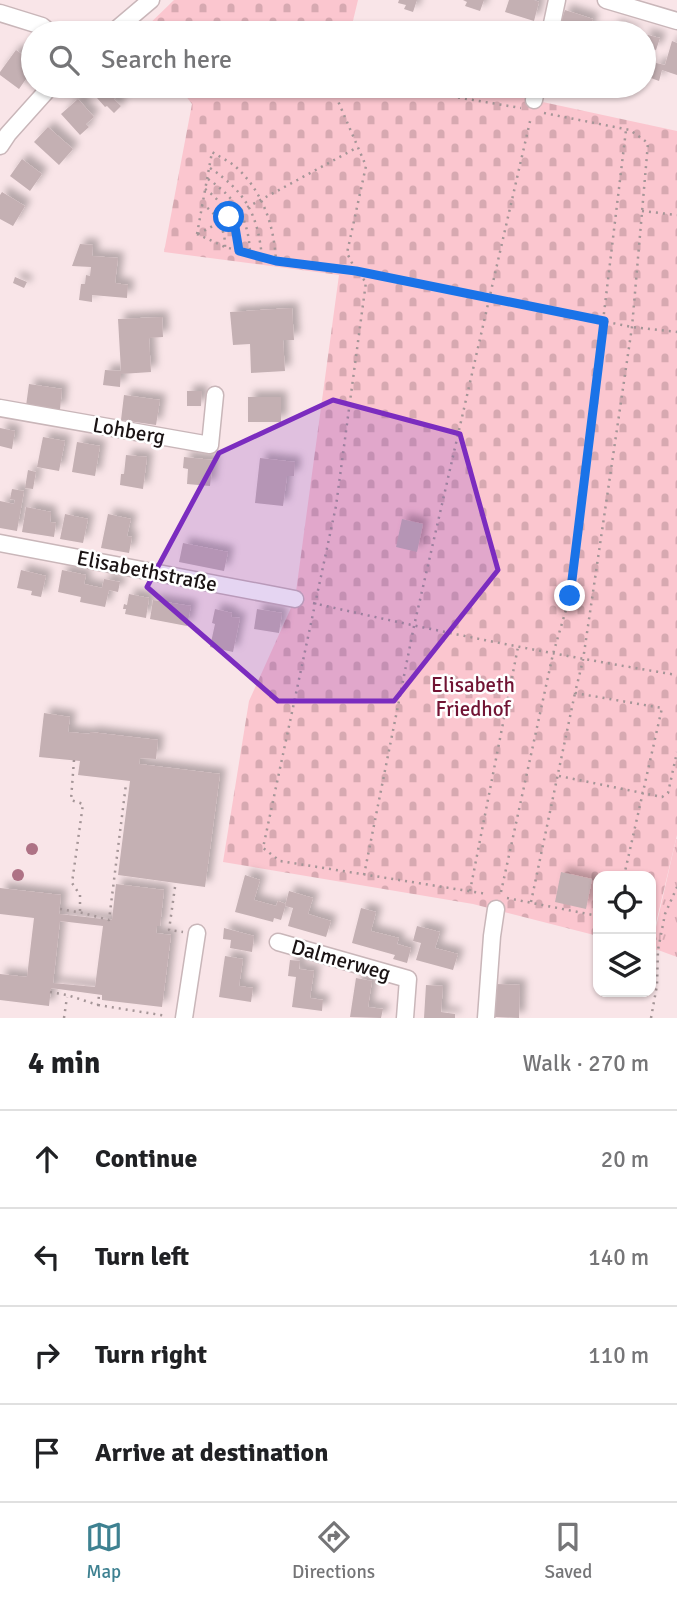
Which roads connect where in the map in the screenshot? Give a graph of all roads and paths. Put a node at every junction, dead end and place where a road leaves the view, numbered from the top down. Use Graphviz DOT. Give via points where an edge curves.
graph roads {
  1 [pos="151,0"];
  2 [pos="557,0"];
  3 [pos="606,0"];
  4 [pos="0,13"];
  5 [pos="26,21"];
  6 [pos="126,21"];
  7 [pos="553,21"];
  8 [pos="677,22"];
  9 [pos="40,98"];
  10 [pos="338,98"];
  11 [pos="535,99"];
  12 [pos="626,129"];
  13 [pos="0,146"];
  14 [pos="358,147"];
  15 [pos="209,168"];
  16 [pos="207,178"];
  17 [pos="205,189"];
  18 [pos="260,200"];
  19 [pos="201,205"];
  20 [pos="248,206"];
  21 [pos="239,211"];
  22 [pos="642,211"];
  23 [pos="677,215"];
  24 [pos="229,217"];
  25 [pos="218,222"];
  26 [pos="197,234"];
  27 [pos="225,247"];
  28 [pos="239,251"];
  29 [pos="250,254"];
  30 [pos="262,258"];
  31 [pos="276,261"];
  32 [pos="356,271"];
  33 [pos="489,298"];
  34 [pos="604,321"];
  35 [pos="632,327"];
  36 [pos="677,332"];
  37 [pos="215,395"];
  38 [pos="0,408"];
  39 [pos="0,543"];
  40 [pos="295,599"];
  41 [pos="315,604"];
  42 [pos="414,626"];
  43 [pos="517,647"];
  44 [pos="553,654"];
  45 [pos="583,660"];
  46 [pos="677,675"];
  47 [pos="575,693"];
  48 [pos="677,752"];
  49 [pos="74,760"];
  50 [pos="558,775"];
  51 [pos="126,784"];
  52 [pos="643,793"];
  53 [pos="625,871"];
  54 [pos="364,874"];
  55 [pos="175,887"];
  56 [pos="677,887"];
  57 [pos="470,892"];
  58 [pos="493,902"];
  59 [pos="531,903"];
  60 [pos="60,909"];
  61 [pos="80,912"];
  62 [pos="593,915"];
  63 [pos="169,930"];
  64 [pos="197,933"];
  65 [pos="278,942"];
  66 [pos="50,992"];
  67 [pos="67,995"];
  68 [pos="99,995"];
  69 [pos="98,1005"];
  70 [pos="177,1017"];
  71 [pos="64,1018"];
  72 [pos="405,1018"];
  73 [pos="486,1018"];
  74 [pos="651,1018"];
  1 -- 6 [label="street"];
  2 -- 7 [label="street"];
  3 -- 8 [label="street"];
  4 -- 5 [label="street"];
  9 -- 13 [label="street"];
  10 -- 14 [label="path"];
  11 -- 12 [label="path"];
  11 -- 33 [label="path"];
  12 -- 22 [label="path" via="648,143"];
  12 -- 34 [label="path"];
  14 -- 18 [label="path"];
  14 -- 32 [label="path" via="366,166 347,253"];
  15 -- 16 [label="path"];
  15 -- 18 [label="path" via="212,152 234,165"];
  15 -- 20 [label="path" via="228,180"];
  16 -- 17 [label="path"];
  16 -- 21 [label="path" via="223,189"];
  17 -- 19 [label="path"];
  17 -- 24 [label="path"];
  18 -- 20 [label="path"];
  18 -- 31 [label="path" via="275,237"];
  19 -- 25 [label="path" via="208,207"];
  19 -- 26 [label="path"];
  20 -- 21 [label="path"];
  20 -- 30 [label="path" via="260,235"];
  21 -- 24 [label="path"];
  21 -- 29 [label="path" via="249,235"];
  22 -- 23 [label="path"];
  22 -- 35 [label="path"];
  24 -- 25 [label="path"];
  24 -- 28 [label="path"];
  25 -- 26 [label="path"];
  25 -- 27 [label="path"];
  26 -- 27 [label="path"];
  27 -- 28 [label="path"];
  28 -- 29 [label="path"];
  29 -- 30 [label="path"];
  30 -- 31 [label="path"];
  31 -- 32 [label="path"];
  32 -- 33 [label="path"];
  32 -- 41 [label="path" via="366,282 336,506"];
  33 -- 34 [label="path"];
  33 -- 42 [label="path"];
  34 -- 35 [label="path"];
  34 -- 44 [label="path" via="570,596"];
  35 -- 36 [label="path"];
  35 -- 45 [label="path"];
  37 -- 38 [label="street, Lohberg" via="209,444"];
  39 -- 40 [label="street, Elisabethstraße"];
  40 -- 41 [label="path"];
  41 -- 42 [label="path"];
  41 -- 54 [label="path" via="263,848 280,861"];
  42 -- 43 [label="path"];
  42 -- 54 [label="path"];
  43 -- 44 [label="path"];
  43 -- 57 [label="path"];
  44 -- 45 [label="path"];
  44 -- 59 [label="path" via="500,897"];
  45 -- 46 [label="path"];
  45 -- 47 [label="path"];
  47 -- 50 [label="path"];
  47 -- 52 [label="path" via="662,708"];
  48 -- 52 [label="path" via="668,793 662,797"];
  49 -- 61 [label="path" via="71,800 83,804 72,883 80,895"];
  50 -- 52 [label="path"];
  50 -- 59 [label="path"];
  51 -- 61 [label="path" via="109,920"];
  52 -- 53 [label="path"];
  54 -- 57 [label="path"];
  55 -- 63 [label="path"];
  56 -- 74 [label="path" via="658,950"];
  57 -- 58 [label="path"];
  58 -- 73 [label="street"];
  59 -- 62 [label="path"];
  60 -- 61 [label="path"];
  64 -- 70 [label="street"];
  65 -- 72 [label="street, Dalmerweg" via="408,979"];
  66 -- 67 [label="path"];
  67 -- 69 [label="path"];
  67 -- 71 [label="path"];
  68 -- 69 [label="path"];
  69 -- 70 [label="path"];
}
